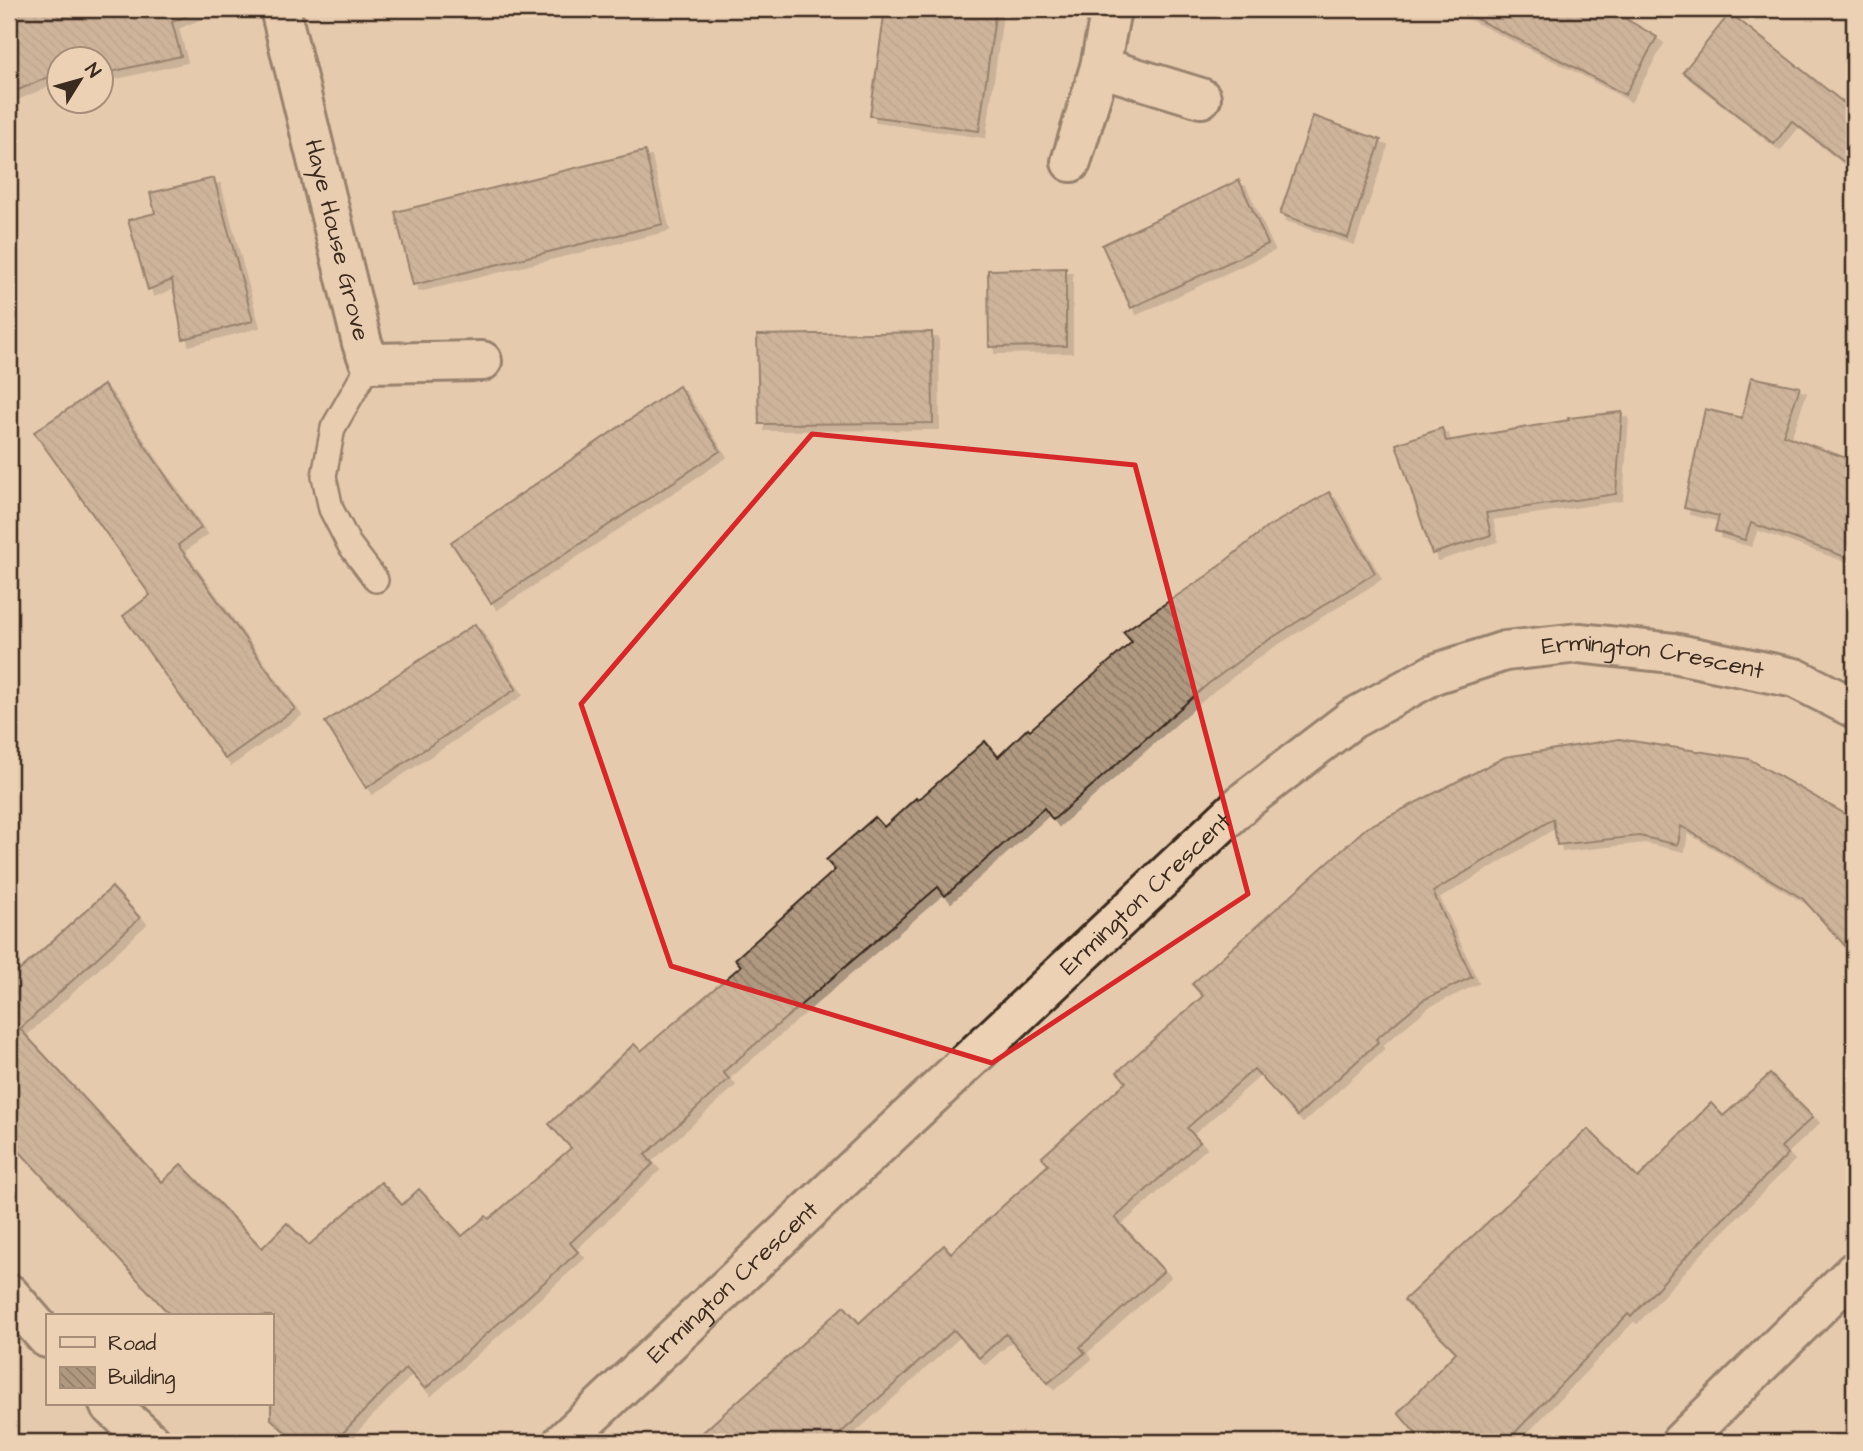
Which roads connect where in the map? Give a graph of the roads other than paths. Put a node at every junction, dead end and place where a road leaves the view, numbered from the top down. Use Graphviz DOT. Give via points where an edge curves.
graph roads {
  1 [pos="280,9"];
  2 [pos="1111,9"];
  3 [pos="1100,67"];
  4 [pos="1201,98"];
  5 [pos="1071,162"];
  6 [pos="482,361"];
  7 [pos="370,363"];
  8 [pos="376,580"];
  9 [pos="1854,708"];
  10 [pos="1854,1272"];
  11 [pos="9,1294"];
  12 [pos="46,1337"];
  13 [pos="111,1406"];
  14 [pos="151,1442"];
  15 [pos="563,1442"];
  16 [pos="1681,1442"];
  1 -- 7 [label="street, Haye House Grove"];
  2 -- 3 [label="street"];
  3 -- 4 [label="street"];
  3 -- 5 [label="street"];
  6 -- 7 [label="street, Haye House Grove"];
  7 -- 8 [label="lane" via="333,428 324,476 331,509 349,544"];
  9 -- 15 [label="street, Ermington Crescent" via="1795,678 1673,653 1579,643 1505,651 1434,674 1352,719 1246,800"];
  10 -- 16 [label="street"];
  11 -- 12 [label="street"];
  13 -- 14 [label="street"];
}
